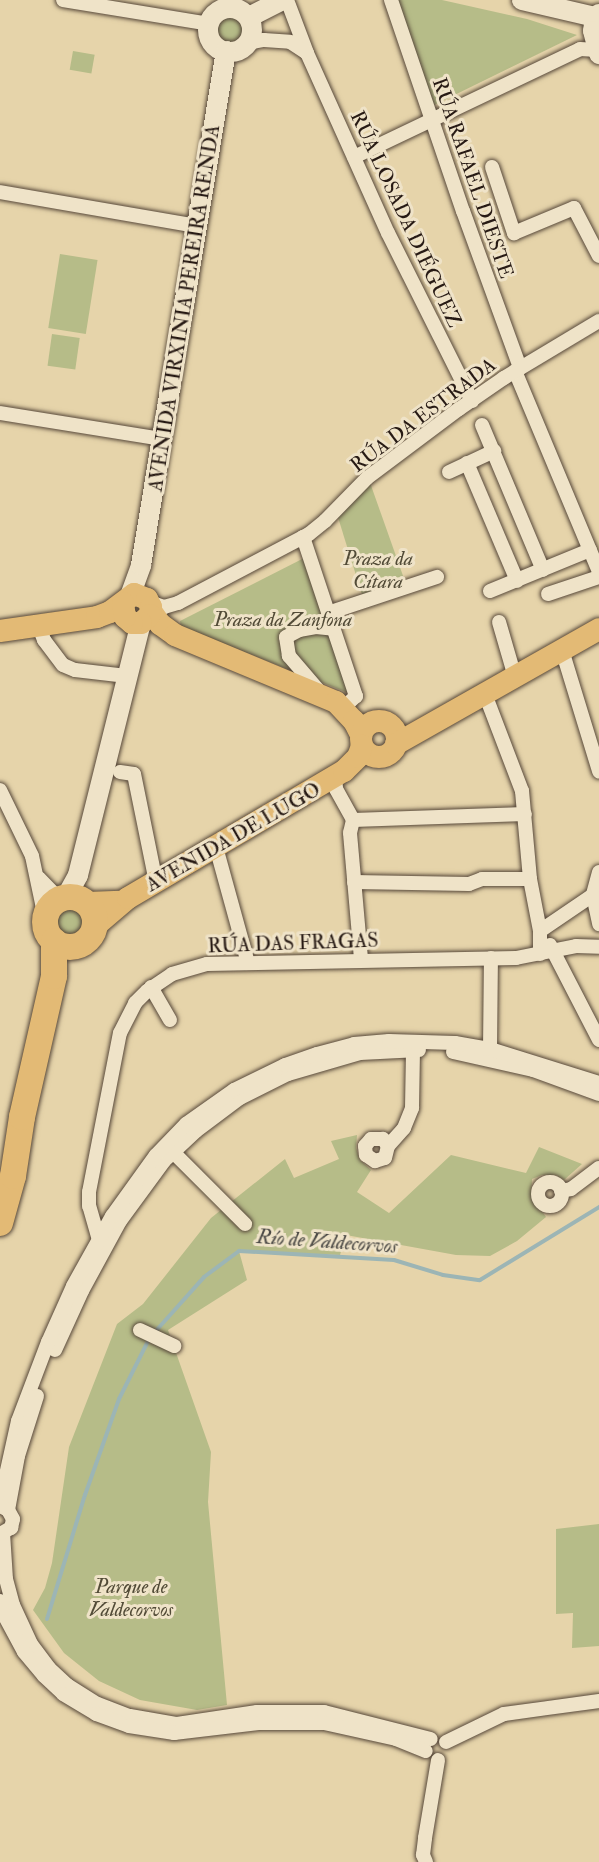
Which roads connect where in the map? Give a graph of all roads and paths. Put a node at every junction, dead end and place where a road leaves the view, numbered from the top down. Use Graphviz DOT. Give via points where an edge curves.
graph roads {
  1 [pos="63,0"];
  2 [pos="153,0"];
  3 [pos="283,0"];
  4 [pos="287,0"];
  5 [pos="391,0"];
  6 [pos="522,0"];
  7 [pos="239,8"];
  8 [pos="152,14"];
  9 [pos="597,15"];
  10 [pos="209,24"];
  11 [pos="248,43"];
  12 [pos="226,51"];
  13 [pos="598,52"];
  14 [pos="307,53"];
  15 [pos="432,120"];
  16 [pos="354,157"];
  17 [pos="492,167"];
  18 [pos="0,192"];
  19 [pos="197,226"];
  20 [pos="599,256"];
  21 [pos="599,321"];
  22 [pos="517,370"];
  23 [pos="472,401"];
  24 [pos="0,413"];
  25 [pos="482,425"];
  26 [pos="162,439"];
  27 [pos="494,451"];
  28 [pos="467,463"];
  29 [pos="449,472"];
  30 [pos="303,537"];
  31 [pos="590,550"];
  32 [pos="543,570"];
  33 [pos="599,572"];
  34 [pos="437,578"];
  35 [pos="599,578"];
  36 [pos="517,581"];
  37 [pos="490,591"];
  38 [pos="548,594"];
  39 [pos="328,613"];
  40 [pos="138,614"];
  41 [pos="499,622"];
  42 [pos="39,627"];
  43 [pos="334,629"];
  44 [pos="599,629"];
  45 [pos="0,631"];
  46 [pos="562,650"];
  47 [pos="126,676"];
  48 [pos="515,677"];
  49 [pos="486,694"];
  50 [pos="323,696"];
  51 [pos="344,708"];
  52 [pos="374,741"];
  53 [pos="599,771"];
  54 [pos="120,772"];
  55 [pos="340,774"];
  56 [pos="0,790"];
  57 [pos="525,814"];
  58 [pos="354,820"];
  59 [pos="216,847"];
  60 [pos="599,872"];
  61 [pos="530,879"];
  62 [pos="156,882"];
  63 [pos="354,882"];
  64 [pos="593,895"];
  65 [pos="73,902"];
  66 [pos="599,924"];
  67 [pos="540,931"];
  68 [pos="63,944"];
  69 [pos="599,947"];
  70 [pos="547,952"];
  71 [pos="491,958"];
  72 [pos="361,960"];
  73 [pos="248,963"];
  74 [pos="151,987"];
  75 [pos="170,1020"];
  76 [pos="599,1041"];
  77 [pos="490,1049"];
  78 [pos="412,1050"];
  79 [pos="599,1052"];
  80 [pos="598,1085"];
  81 [pos="388,1146"];
  82 [pos="173,1152"];
  83 [pos="599,1168"];
  84 [pos="561,1191"];
  85 [pos="0,1223"];
  86 [pos="245,1224"];
  87 [pos="99,1240"];
  88 [pos="140,1329"];
  89 [pos="174,1346"];
  90 [pos="3,1506"];
  91 [pos="2,1533"];
  92 [pos="0,1601"];
  93 [pos="599,1701"];
  94 [pos="446,1742"];
  95 [pos="429,1745"];
  96 [pos="438,1760"];
  97 [pos="421,1860"];
  1 -- 8 [label="street"];
  2 -- 8 [label="street"];
  3 -- 7 [label="main road"];
  4 -- 14 [label="street, RÚA LOSADA DIÉGUEZ"];
  5 -- 15 [label="street, RÚA RAFAEL DIESTE"];
  6 -- 9 [label="main road"];
  7 -- 10 [label="main road" via="221,10"];
  7 -- 11 [label="main road" via="253,30"];
  8 -- 10 [label="street"];
  9 -- 13 [label="main road" via="593,31"];
  10 -- 12 [label="main road" via="214,44"];
  11 -- 12 [label="main road" via="238,50"];
  11 -- 14 [label="street" via="290,42"];
  12 -- 19 [label="main road, AVENIDA VIRXINIA PEREIRA RENDA"];
  13 -- 15 [label="street" via="580,49"];
  14 -- 16 [label="street, RÚA LOSADA DIÉGUEZ"];
  15 -- 16 [label="street"];
  15 -- 22 [label="street, RÚA RAFAEL DIESTE"];
  16 -- 23 [label="street, RÚA LOSADA DIÉGUEZ"];
  17 -- 20 [label="street" via="514,233 574,208"];
  18 -- 19 [label="street"];
  19 -- 26 [label="main road, AVENIDA VIRXINIA PEREIRA RENDA"];
  21 -- 22 [label="street, RÚA DA ESTRADA"];
  22 -- 23 [label="street, RÚA DA ESTRADA"];
  22 -- 31 [label="street, RÚA RAFAEL DIESTE"];
  23 -- 30 [label="street, RÚA DA ESTRADA" via="367,478 326,521"];
  24 -- 26 [label="street"];
  25 -- 27 [label="street"];
  26 -- 40 [label="main road, AVENIDA VIRXINIA PEREIRA RENDA" via="141,565"];
  27 -- 28 [label="street"];
  27 -- 32 [label="street"];
  28 -- 29 [label="street"];
  28 -- 36 [label="street"];
  30 -- 39 [label="street"];
  30 -- 40 [label="street, RÚA DA ESTRADA" via="178,603"];
  31 -- 32 [label="street"];
  31 -- 33 [label="street, RÚA RAFAEL DIESTE"];
  32 -- 36 [label="street"];
  34 -- 39 [label="street"];
  35 -- 38 [label="street"];
  36 -- 37 [label="street"];
  39 -- 43 [label="street"];
  40 -- 42 [label="main road"];
  40 -- 47 [label="main road, AVENIDA VIRXINIA PEREIRA RENDA"];
  40 -- 50 [label="main road" via="160,633 175,635"];
  41 -- 48 [label="street"];
  42 -- 45 [label="main road"];
  42 -- 47 [label="street" via="63,665"];
  43 -- 50 [label="street" via="299,630 286,637 289,656"];
  43 -- 51 [label="street" via="356,696"];
  44 -- 46 [label="main road"];
  46 -- 48 [label="main road"];
  46 -- 53 [label="street"];
  47 -- 65 [label="main road, AVENIDA VIRXINIA PEREIRA RENDA"];
  48 -- 49 [label="main road"];
  49 -- 52 [label="main road"];
  49 -- 57 [label="street" via="522,791"];
  50 -- 51 [label="main road"];
  51 -- 52 [label="main road"];
  52 -- 55 [label="main road, AVENIDA DE LUGO"];
  54 -- 62 [label="street" via="134,774"];
  55 -- 58 [label="street" via="336,789"];
  55 -- 59 [label="main road, AVENIDA DE LUGO"];
  56 -- 65 [label="street" via="38,877"];
  57 -- 58 [label="street"];
  57 -- 61 [label="street"];
  58 -- 63 [label="street" via="350,833"];
  59 -- 62 [label="main road, AVENIDA DE LUGO"];
  59 -- 73 [label="street"];
  60 -- 64 [label="street"];
  61 -- 63 [label="street" via="482,879 469,884"];
  61 -- 67 [label="street"];
  62 -- 65 [label="main road, AVENIDA DE LUGO" via="121,902"];
  63 -- 72 [label="street"];
  64 -- 66 [label="street"];
  64 -- 67 [label="street"];
  65 -- 68 [label="highway" via="46,927"];
  65 -- 68 [label="highway" via="89,938"];
  67 -- 70 [label="street"];
  68 -- 85 [label="highway"];
  69 -- 70 [label="street, RÚA DAS FRAGAS" via="587,945"];
  70 -- 71 [label="street, RÚA DAS FRAGAS"];
  70 -- 76 [label="street"];
  71 -- 72 [label="street, RÚA DAS FRAGAS"];
  71 -- 77 [label="street"];
  72 -- 73 [label="street, RÚA DAS FRAGAS"];
  73 -- 74 [label="street, RÚA DAS FRAGAS" via="185,968"];
  74 -- 75 [label="street"];
  74 -- 87 [label="street, RÚA DAS FRAGAS" via="135,1004 120,1033 89,1192"];
  76 -- 79 [label="street"];
  77 -- 80 [label="street"];
  77 -- 87 [label="street" via="413,1041 354,1044 266,1074 234,1090 186,1125 156,1155"];
  78 -- 80 [label="street" via="453,1052"];
  78 -- 81 [label="street" via="412,1108 404,1128"];
  78 -- 82 [label="street" via="360,1053 288,1074 240,1098"];
  82 -- 86 [label="street"];
  82 -- 90 [label="street" via="120,1221 69,1318 27,1426"];
  83 -- 84 [label="street" via="571,1190"];
  87 -- 90 [label="street" via="60,1313 18,1421"];
  88 -- 89 [label="street"];
  90 -- 91 [label="street" via="12,1515 12,1524"];
  91 -- 95 [label="street" via="6,1579 31,1644 67,1685 98,1704 130,1716 177,1724 257,1712 324,1712"];
  92 -- 95 [label="street" via="24,1652 44,1676 63,1694 96,1714 129,1726 174,1733 258,1723 324,1723"];
  93 -- 94 [label="street" via="504,1714"];
  94 -- 95 [label="street" via="441,1738"];
  94 -- 96 [label="street" via="447,1753"];
  95 -- 96 [label="street" via="429,1756"];
  96 -- 97 [label="street"];
}
